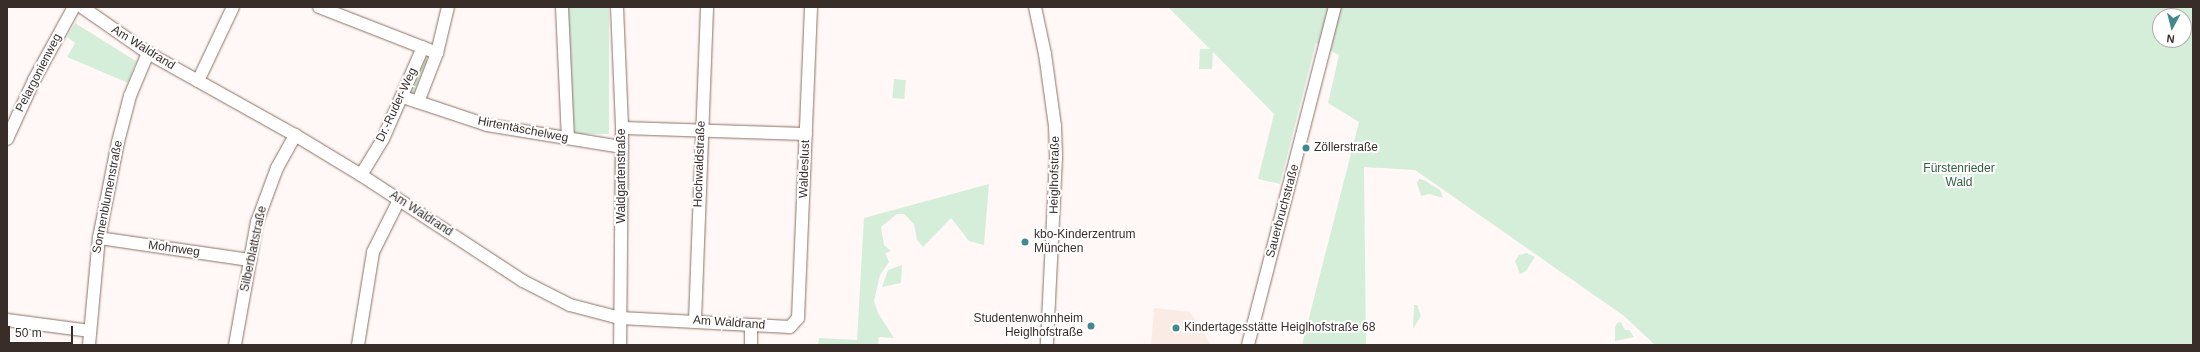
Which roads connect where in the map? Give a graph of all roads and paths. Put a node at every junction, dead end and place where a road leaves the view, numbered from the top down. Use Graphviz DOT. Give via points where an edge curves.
graph roads {
  1 [pos="74,7"];
  2 [pos="233,7"];
  3 [pos="319,7"];
  4 [pos="448,7"];
  5 [pos="562,7"];
  6 [pos="616,7"];
  7 [pos="706,7"];
  8 [pos="811,7"];
  9 [pos="1035,7"];
  10 [pos="1335,7"];
  11 [pos="89,9"];
  12 [pos="423,48"];
  13 [pos="148,53"];
  14 [pos="437,53"];
  15 [pos="198,81"];
  16 [pos="403,97"];
  17 [pos="418,102"];
  18 [pos="622,128"];
  19 [pos="701,130"];
  20 [pos="806,134"];
  21 [pos="295,135"];
  22 [pos="568,138"];
  23 [pos="7,139"];
  24 [pos="622,147"];
  25 [pos="361,175"];
  26 [pos="399,200"];
  27 [pos="99,238"];
  28 [pos="250,260"];
  29 [pos="620,318"];
  30 [pos="7,320"];
  31 [pos="695,321"];
  32 [pos="751,325"];
  33 [pos="790,327"];
  34 [pos="90,331"];
  35 [pos="89,345"];
  36 [pos="235,345"];
  37 [pos="358,345"];
  38 [pos="620,345"];
  39 [pos="750,345"];
  40 [pos="1047,345"];
  41 [pos="1248,345"];
  1 -- 23 [label="street, Pelargonienweg" via="34,80"];
  2 -- 15 [label="street"];
  3 -- 12 [label="street"];
  4 -- 14 [label="street, Dr.-Ruder-Weg"];
  5 -- 22 [label="street"];
  6 -- 18 [label="street, Waldgartenstraße"];
  7 -- 19 [label="street, Hochwaldstraße"];
  8 -- 20 [label="street, Waldeslust"];
  9 -- 40 [label="street, Heiglhofstraße" via="1045,54 1055,126 1053,252"];
  10 -- 41 [label="street, Sauerbruchstraße"];
  11 -- 13 [label="street, Am Waldrand"];
  12 -- 14 [label="street"];
  12 -- 16 [label="street, Dr.-Ruder-Weg"];
  13 -- 15 [label="street, Am Waldrand"];
  13 -- 27 [label="street, Sonnenblumenstraße" via="130,96"];
  14 -- 17 [label="street, Dr.-Ruder-Weg"];
  15 -- 21 [label="street, Am Waldrand"];
  16 -- 17 [label="street, Hirtentäschelweg"];
  16 -- 25 [label="street, Dr.-Ruder-Weg" via="383,139"];
  17 -- 22 [label="street, Hirtentäschelweg" via="487,125"];
  18 -- 19 [label="street"];
  18 -- 24 [label="street, Waldgartenstraße"];
  19 -- 20 [label="street"];
  19 -- 31 [label="street, Hochwaldstraße"];
  20 -- 33 [label="street, Waldeslust" via="798,318"];
  21 -- 25 [label="street, Am Waldrand"];
  21 -- 28 [label="street, Silberblattstraße" via="266,194"];
  22 -- 24 [label="street, Hirtentäschelweg"];
  24 -- 29 [label="street, Waldgartenstraße"];
  25 -- 26 [label="street, Am Waldrand"];
  26 -- 29 [label="street, Am Waldrand" via="523,281 570,305"];
  26 -- 37 [label="street" via="373,252"];
  27 -- 28 [label="street, Mohnweg"];
  27 -- 34 [label="street, Sonnenblumenstraße"];
  28 -- 36 [label="street, Silberblattstraße"];
  29 -- 31 [label="street, Am Waldrand"];
  29 -- 38 [label="street, Waldgartenstraße"];
  30 -- 34 [label="street"];
  31 -- 32 [label="street, Am Waldrand"];
  32 -- 33 [label="street, Am Waldrand"];
  32 -- 39 [label="street"];
  34 -- 35 [label="street, Sonnenblumenstraße"];
}
